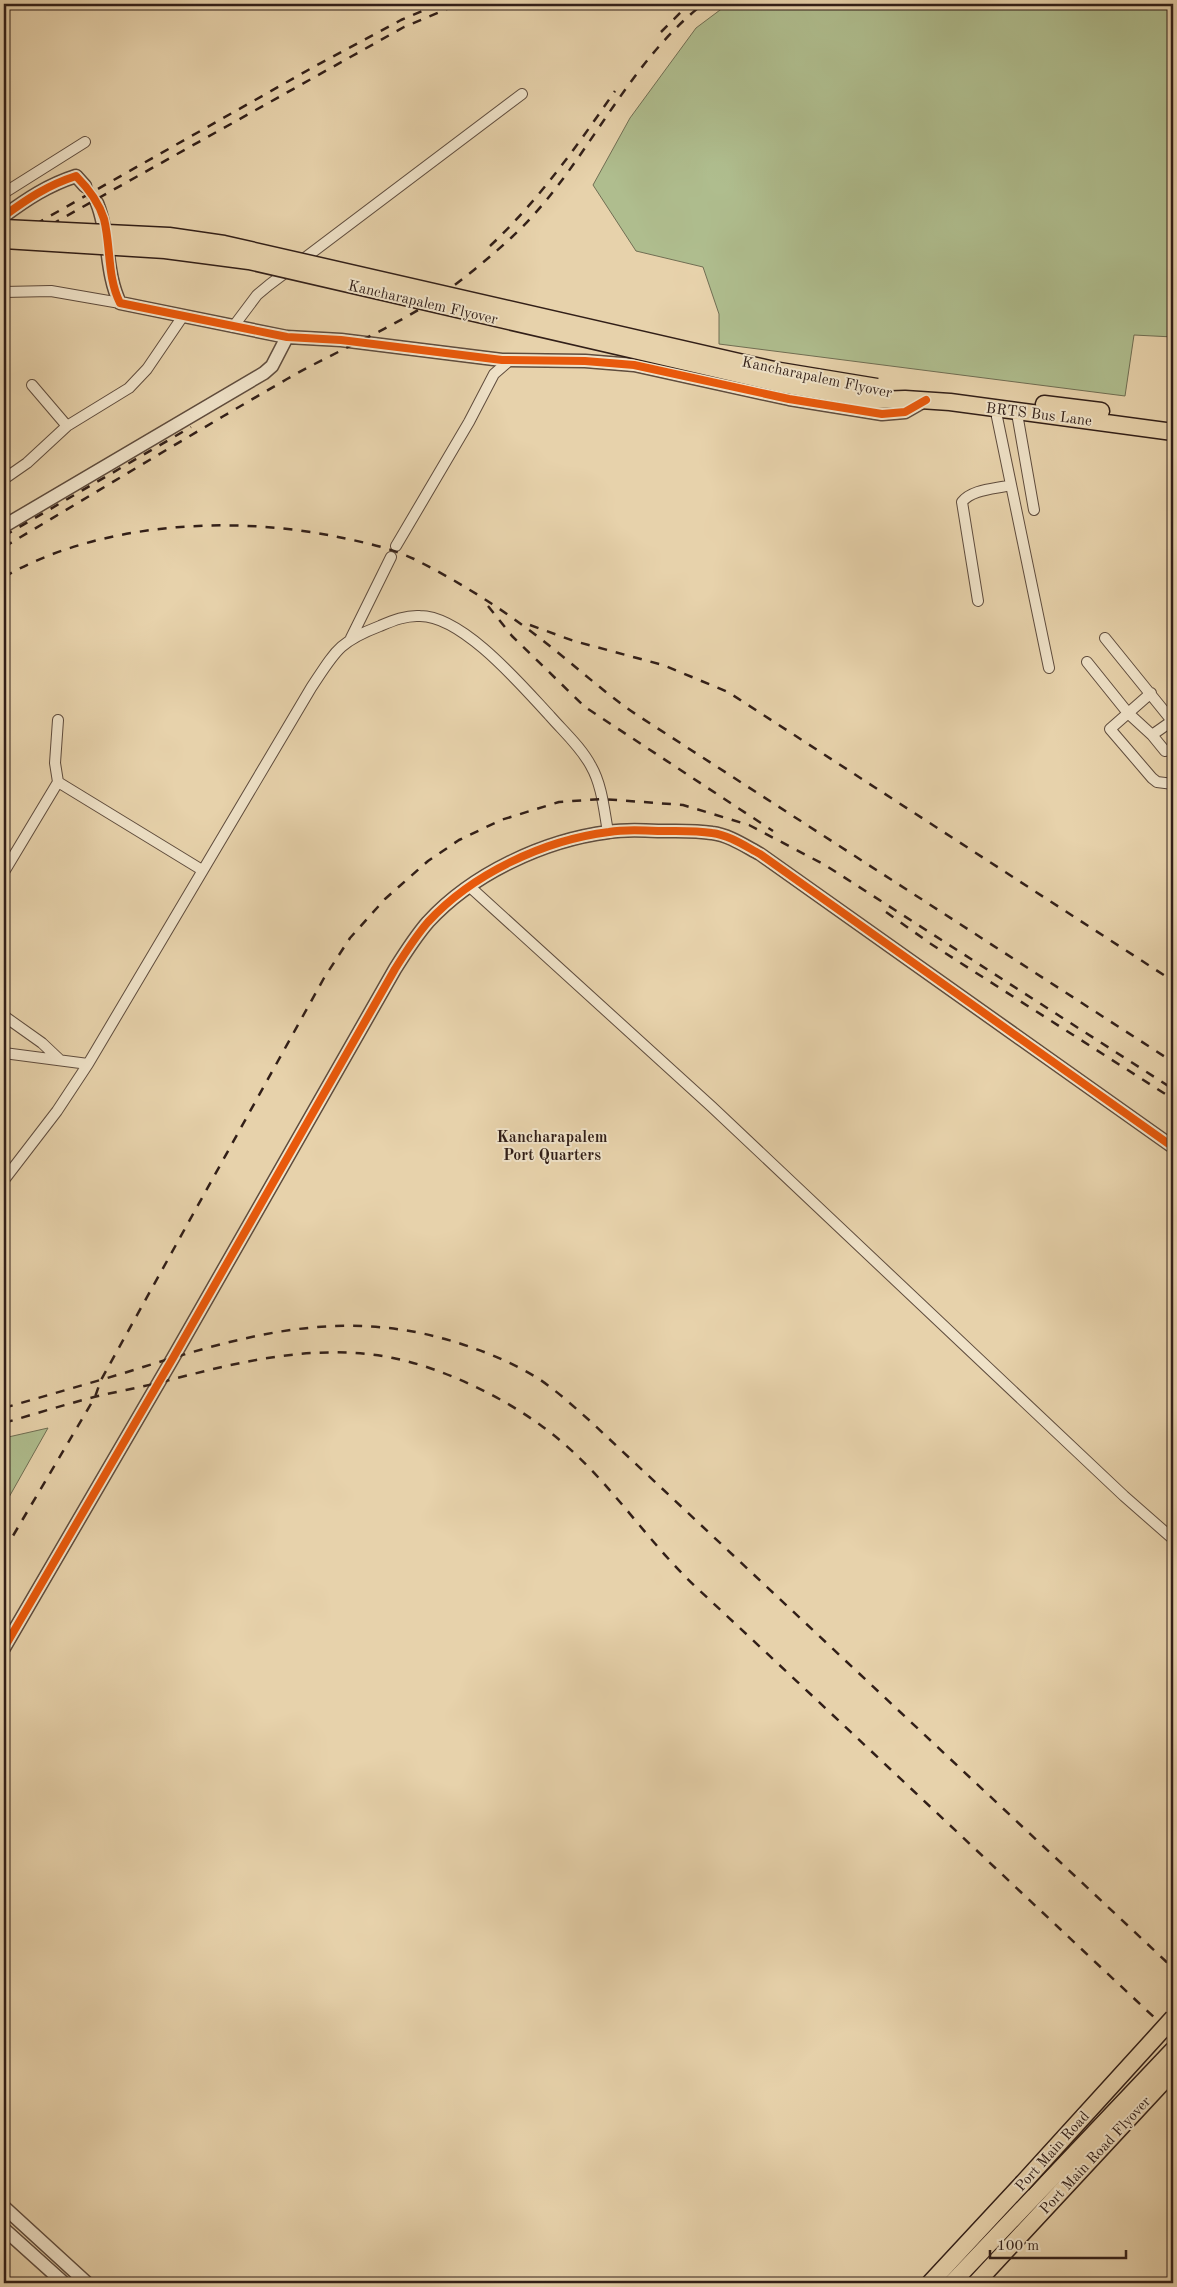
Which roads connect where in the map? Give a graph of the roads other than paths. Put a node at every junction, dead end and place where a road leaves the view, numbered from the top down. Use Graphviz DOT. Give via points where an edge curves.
graph roads {
  1 [pos="522,94"];
  2 [pos="85,142"];
  3 [pos="85,186"];
  4 [pos="4,193"];
  5 [pos="97,203"];
  6 [pos="4,216"];
  7 [pos="4,228"];
  8 [pos="4,240"];
  9 [pos="4,292"];
  10 [pos="120,303"];
  11 [pos="183,316"];
  12 [pos="233,327"];
  13 [pos="287,337"];
  14 [pos="488,358"];
  15 [pos="510,360"];
  16 [pos="494,374"];
  17 [pos="32,385"];
  18 [pos="877,393"];
  19 [pos="906,399"];
  20 [pos="926,400"];
  21 [pos="950,402"];
  22 [pos="997,417"];
  23 [pos="1018,420"];
  24 [pos="1173,421"];
  25 [pos="68,426"];
  26 [pos="1173,432"];
  27 [pos="1173,440"];
  28 [pos="1026,471"];
  29 [pos="1008,474"];
  30 [pos="4,479"];
  31 [pos="1011,486"];
  32 [pos="1034,510"];
  33 [pos="4,526"];
  34 [pos="396,546"];
  35 [pos="391,557"];
  36 [pos="978,601"];
  37 [pos="351,638"];
  38 [pos="1105,638"];
  39 [pos="1087,662"];
  40 [pos="1048,668"];
  41 [pos="1151,693"];
  42 [pos="1128,713"];
  43 [pos="1173,718"];
  44 [pos="58,720"];
  45 [pos="1152,736"];
  46 [pos="1165,751"];
  47 [pos="58,782"];
  48 [pos="1173,784"];
  49 [pos="608,832"];
  50 [pos="202,870"];
  51 [pos="4,872"];
  52 [pos="469,886"];
  53 [pos="4,1016"];
  54 [pos="4,1053"];
  55 [pos="60,1060"];
  56 [pos="88,1064"];
  57 [pos="1173,1148"];
  58 [pos="4,1180"];
  59 [pos="1173,1540"];
  60 [pos="4,1648"];
  61 [pos="1173,2018"];
  62 [pos="1173,2050"];
  63 [pos="1173,2071"];
  64 [pos="4,2207"];
  65 [pos="4,2229"];
  66 [pos="29,2231"];
  67 [pos="19,2242"];
  68 [pos="64,2283"];
  69 [pos="87,2283"];
  70 [pos="930,2283"];
  71 [pos="952,2283"];
  72 [pos="976,2283"];
  1 -- 12 [label="street" via="269,285 257,295"];
  2 -- 4 [label="street"];
  3 -- 6 [label="street" via="76,176 56,183 27,198"];
  5 -- 10 [label="street" via="104,218 114,291"];
  7 -- 18 [label="main road, Kancharapalem Flyover, bridge" via="169,236 224,244"];
  8 -- 18 [label="main road, Kancharapalem Flyover, bridge" via="165,250 249,261 788,386"];
  9 -- 10 [label="street" via="51,291"];
  10 -- 11 [label="street"];
  11 -- 12 [label="street"];
  11 -- 25 [label="street" via="137,381"];
  12 -- 13 [label="street"];
  13 -- 14 [label="street" via="341,340"];
  13 -- 33 [label="street" via="264,373"];
  14 -- 15 [label="street"];
  14 -- 16 [label="street"];
  15 -- 16 [label="street"];
  15 -- 20 [label="street" via="634,365 789,400 882,414 905,412"];
  16 -- 34 [label="street"];
  17 -- 25 [label="street"];
  18 -- 19 [label="main road, Kancharapalem Flyover"];
  19 -- 20 [label="main road, BRTS Bus Lane"];
  20 -- 21 [label="main road, BRTS Bus Lane"];
  21 -- 22 [label="main road" via="975,414"];
  21 -- 24 [label="main road" via="978,397"];
  21 -- 26 [label="main road, BRTS Bus Lane"];
  22 -- 23 [label="main road"];
  22 -- 29 [label="street"];
  23 -- 27 [label="main road"];
  23 -- 28 [label="street"];
  25 -- 30 [label="street"];
  28 -- 29 [label="street"];
  28 -- 32 [label="street"];
  29 -- 31 [label="street"];
  31 -- 36 [label="street" via="968,495 962,502"];
  31 -- 40 [label="street"];
  35 -- 37 [label="street"];
  37 -- 49 [label="street" via="397,620 420,616 435,618 470,639 511,674 584,755 597,780"];
  37 -- 50 [label="street" via="333,655 311,688"];
  38 -- 41 [label="street"];
  39 -- 42 [label="street"];
  41 -- 42 [label="street"];
  41 -- 43 [label="street"];
  42 -- 45 [label="street"];
  42 -- 48 [label="street" via="1112,726 1112,733 1152,778"];
  43 -- 45 [label="street"];
  44 -- 47 [label="street" via="55,763"];
  45 -- 46 [label="street"];
  47 -- 50 [label="street"];
  47 -- 51 [label="street"];
  49 -- 52 [label="street" via="550,846 519,858"];
  49 -- 57 [label="street" via="712,833 730,838 760,854"];
  50 -- 56 [label="street"];
  52 -- 59 [label="street" via="712,1107"];
  52 -- 60 [label="street" via="411,943 377,997"];
  53 -- 55 [label="street" via="42,1042"];
  54 -- 55 [label="street"];
  55 -- 56 [label="street"];
  56 -- 58 [label="street"];
  61 -- 70 [label="main road, Port Main Road, bridge"];
  62 -- 71 [label="main road, Port Main Road Flyover"];
  63 -- 72 [label="main road, Port Main Road Flyover"];
  64 -- 66 [label="street"];
  65 -- 67 [label="street"];
  66 -- 67 [label="street"];
  66 -- 69 [label="street"];
  67 -- 68 [label="street"];
}
